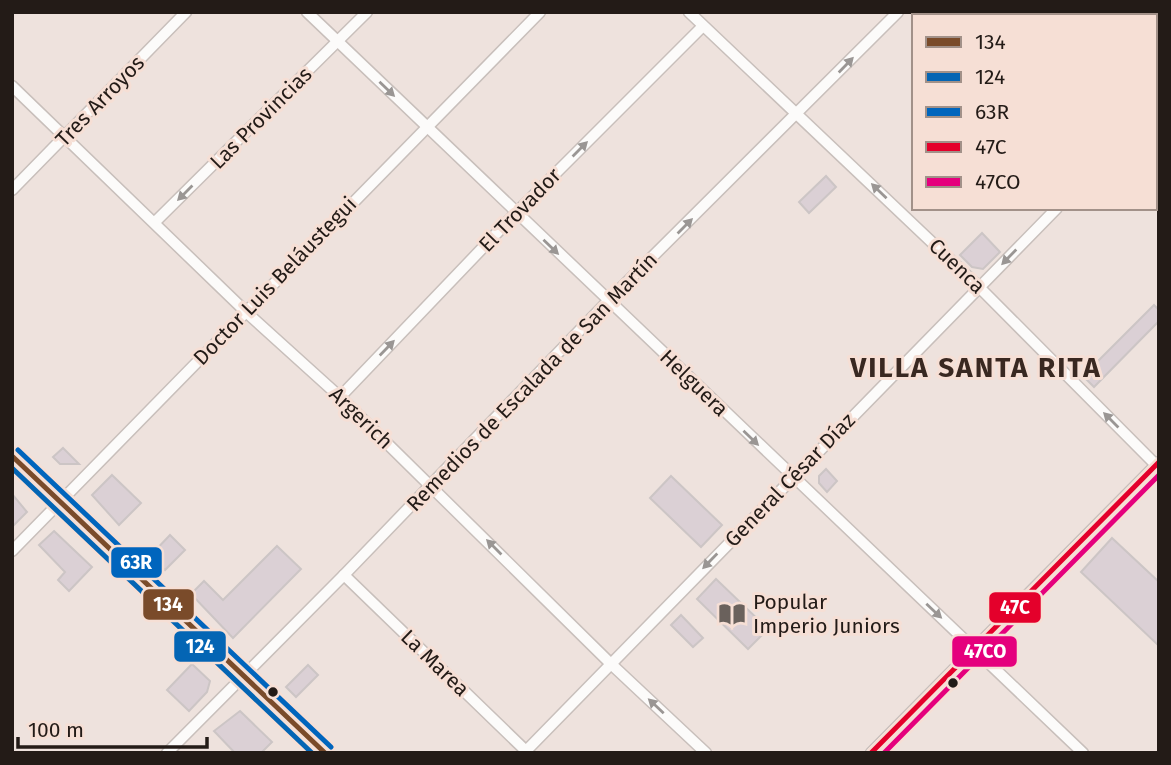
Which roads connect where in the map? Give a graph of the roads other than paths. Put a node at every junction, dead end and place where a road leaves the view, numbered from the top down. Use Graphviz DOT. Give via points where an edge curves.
graph roads {
  1 [pos="186,12"];
  2 [pos="307,12"];
  3 [pos="367,12"];
  4 [pos="540,12"];
  5 [pos="689,12"];
  6 [pos="898,12"];
  7 [pos="703,26"];
  8 [pos="338,42"];
  9 [pos="12,86"];
  10 [pos="798,114"];
  11 [pos="425,126"];
  12 [pos="66,136"];
  13 [pos="12,190"];
  14 [pos="1055,210"];
  15 [pos="516,213"];
  16 [pos="155,222"];
  17 [pos="979,287"];
  18 [pos="608,301"];
  19 [pos="245,311"];
  20 [pos="340,397"];
  21 [pos="12,456"];
  22 [pos="1158,465"];
  23 [pos="792,477"];
  24 [pos="432,485"];
  25 [pos="61,502"];
  26 [pos="12,551"];
  27 [pos="344,575"];
  28 [pos="973,647"];
  29 [pos="610,663"];
  30 [pos="245,675"];
  31 [pos="525,752"];
  32 [pos="167,753"];
  33 [pos="325,753"];
  34 [pos="706,753"];
  35 [pos="871,753"];
  36 [pos="1083,753"];
  1 -- 12 [label="street, Tres Arroyos"];
  2 -- 8 [label="street, Helguera"];
  3 -- 8 [label="street, Las Provincias"];
  4 -- 11 [label="street, Doctor Luis Beláustegui"];
  5 -- 7 [label="street, Cuenca"];
  10 -- 6 [label="street, Remedios de Escalada de San Martín, one-way"];
  7 -- 10 [label="street, Cuenca"];
  15 -- 7 [label="street, El Trovador, one-way"];
  8 -- 11 [label="street, Helguera, one-way"];
  8 -- 16 [label="street, Las Provincias, one-way"];
  9 -- 12 [label="street, Argerich"];
  17 -- 10 [label="street, Cuenca, one-way"];
  18 -- 10 [label="street, Remedios de Escalada de San Martín, one-way"];
  11 -- 15 [label="street, Helguera"];
  11 -- 19 [label="street, Doctor Luis Beláustegui"];
  12 -- 13 [label="street, Tres Arroyos"];
  12 -- 16 [label="street, Argerich"];
  14 -- 17 [label="street, General César Díaz, one-way"];
  15 -- 18 [label="street, Helguera, one-way"];
  20 -- 15 [label="street, El Trovador, one-way"];
  16 -- 19 [label="street, Argerich"];
  22 -- 17 [label="street, Cuenca, one-way"];
  17 -- 23 [label="street, General César Díaz"];
  18 -- 23 [label="street, Helguera, one-way"];
  18 -- 24 [label="street, Remedios de Escalada de San Martín"];
  19 -- 20 [label="street, Argerich"];
  19 -- 25 [label="street, Doctor Luis Beláustegui"];
  20 -- 24 [label="street, Argerich"];
  21 -- 25 [label="main road"];
  22 -- 28 [label="street"];
  23 -- 28 [label="street, Helguera, one-way"];
  23 -- 29 [label="street, General César Díaz, one-way"];
  24 -- 27 [label="street, Remedios de Escalada de San Martín"];
  29 -- 24 [label="street, Argerich, one-way"];
  25 -- 26 [label="street, Doctor Luis Beláustegui"];
  25 -- 30 [label="main road"];
  27 -- 30 [label="street, Remedios de Escalada de San Martín"];
  27 -- 31 [label="street, La Marea"];
  28 -- 35 [label="street"];
  28 -- 36 [label="street, Helguera"];
  29 -- 31 [label="street, General César Díaz"];
  34 -- 29 [label="street, Argerich, one-way"];
  30 -- 32 [label="street, Remedios de Escalada de San Martín"];
  30 -- 33 [label="main road"];
}
